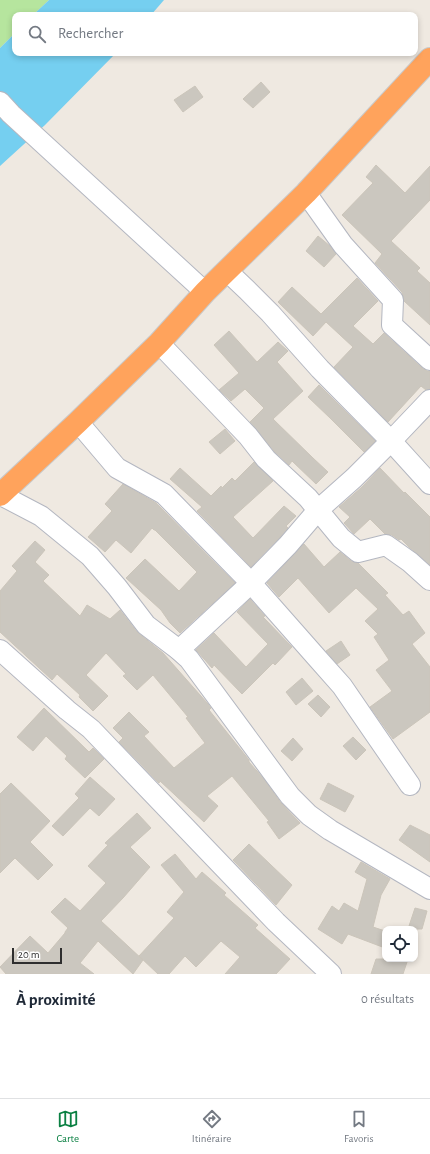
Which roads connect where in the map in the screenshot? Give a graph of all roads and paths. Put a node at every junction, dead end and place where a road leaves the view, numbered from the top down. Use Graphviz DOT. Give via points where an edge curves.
graph roads {
  1 [pos="430,59"];
  2 [pos="6,108"];
  3 [pos="306,193"];
  4 [pos="227,271"];
  5 [pos="205,292"];
  6 [pos="159,343"];
  7 [pos="430,360"];
  8 [pos="430,400"];
  9 [pos="78,422"];
  10 [pos="391,441"];
  11 [pos="430,484"];
  12 [pos="0,495"];
  13 [pos="318,510"];
  14 [pos="430,580"];
  15 [pos="251,583"];
  16 [pos="0,650"];
  17 [pos="179,650"];
  18 [pos="410,785"];
  19 [pos="430,889"];
  20 [pos="331,974"];
  1 -- 3 [label="highway"];
  2 -- 5 [label="street"];
  3 -- 4 [label="highway"];
  3 -- 7 [label="street" via="343,245 393,300 392,325"];
  4 -- 5 [label="highway"];
  4 -- 10 [label="street"];
  5 -- 6 [label="highway"];
  6 -- 9 [label="highway"];
  6 -- 13 [label="street" via="248,436 266,459"];
  8 -- 10 [label="street"];
  9 -- 12 [label="highway"];
  9 -- 15 [label="street" via="117,468 164,494"];
  10 -- 11 [label="street"];
  10 -- 13 [label="street"];
  12 -- 17 [label="street" via="41,516 90,556 146,625"];
  13 -- 14 [label="street" via="341,538 358,552 386,545"];
  13 -- 15 [label="street"];
  15 -- 17 [label="street"];
  15 -- 18 [label="street" via="342,686"];
  16 -- 20 [label="street" via="91,729 271,916"];
  17 -- 19 [label="street" via="189,658 290,796 309,815"];
}
